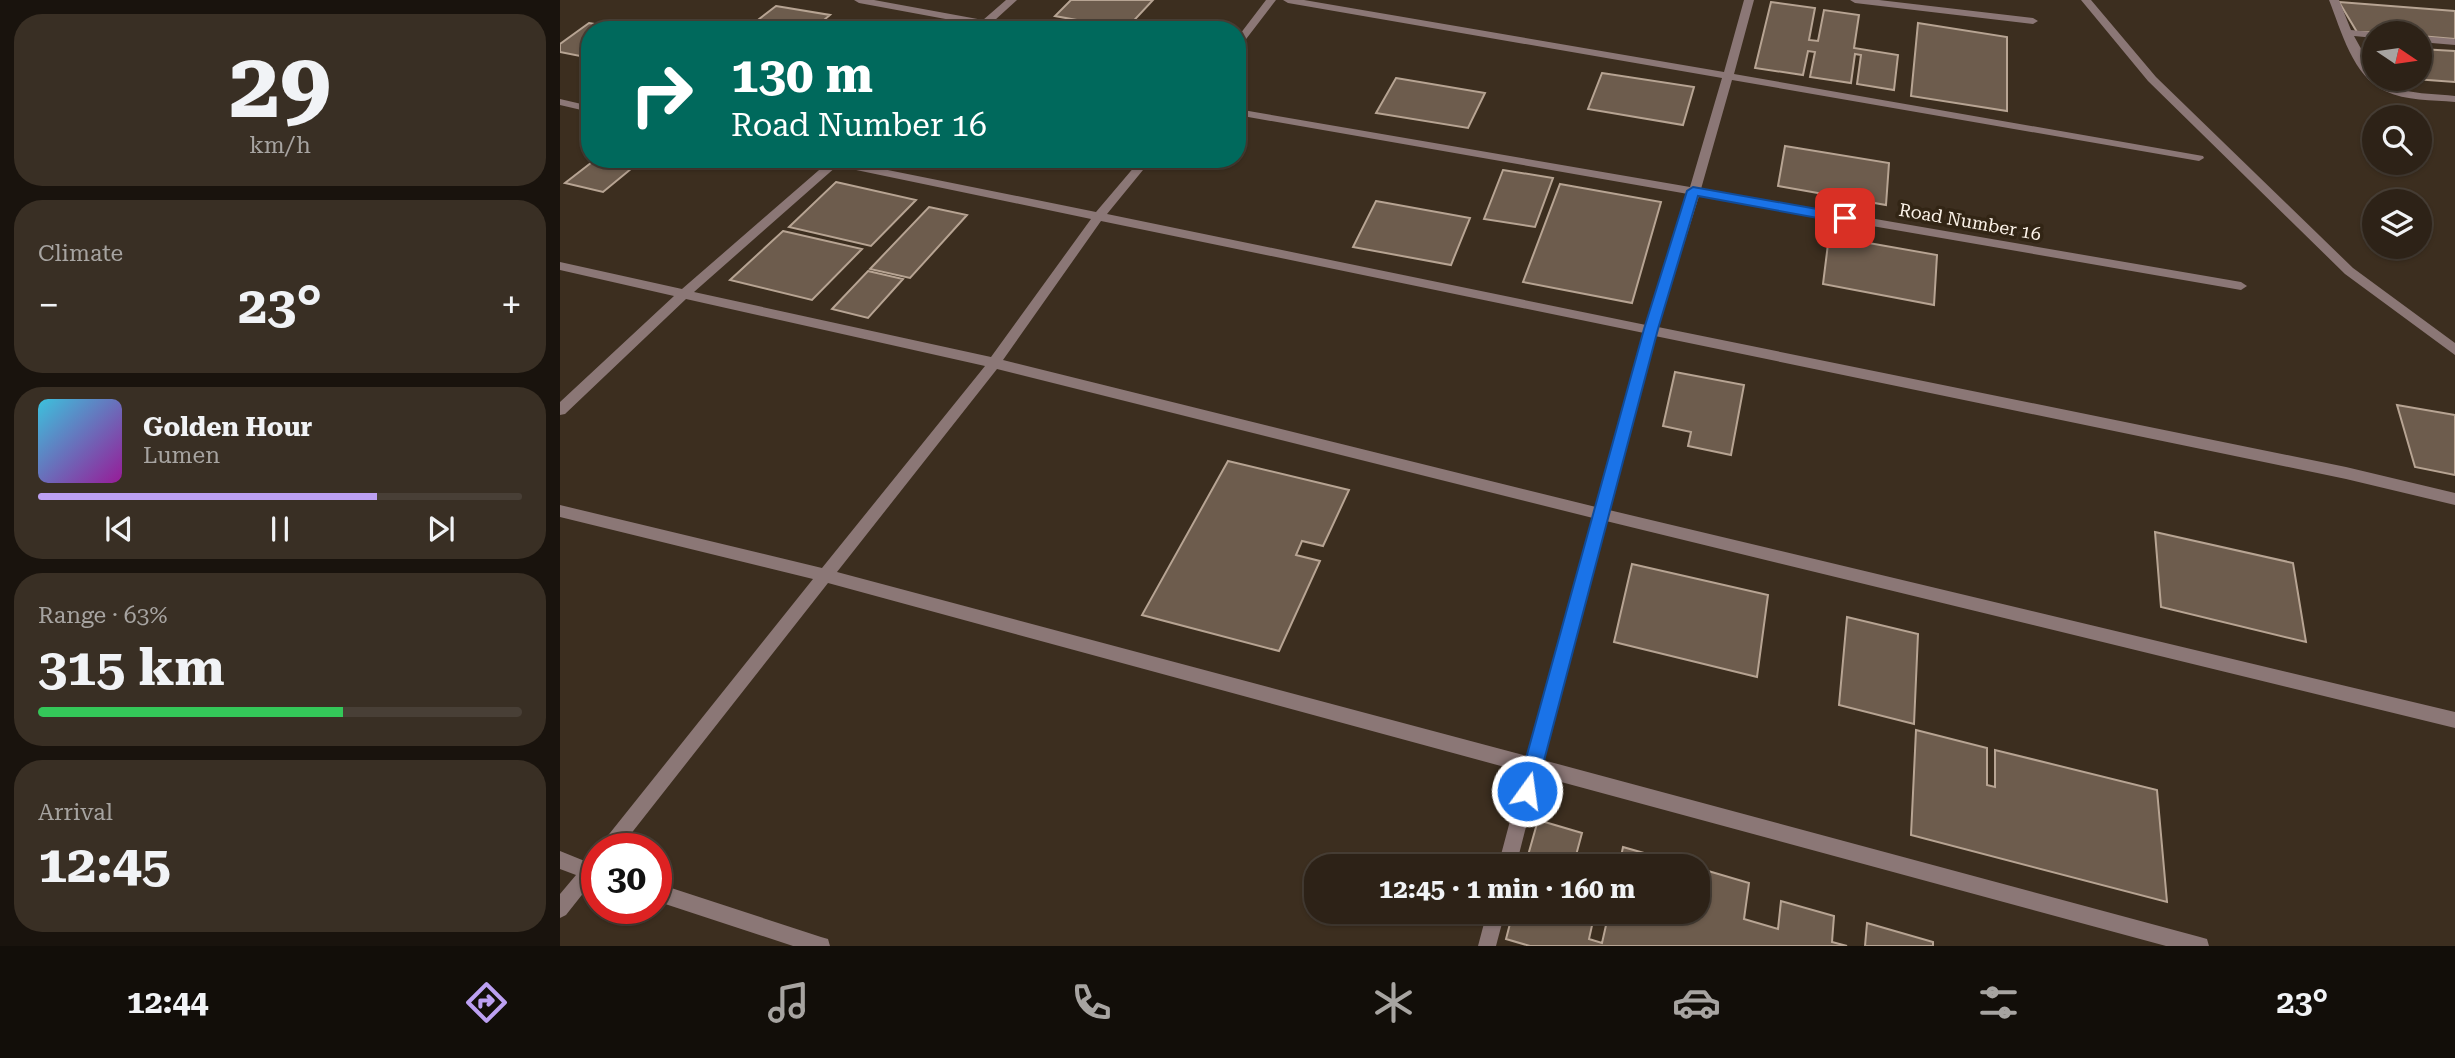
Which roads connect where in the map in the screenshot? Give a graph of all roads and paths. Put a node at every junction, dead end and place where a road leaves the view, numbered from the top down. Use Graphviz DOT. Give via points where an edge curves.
graph roads {
  1 [pos="859,0"];
  2 [pos="1012,0"];
  3 [pos="1271,0"];
  4 [pos="1287,0"];
  5 [pos="1749,0"];
  6 [pos="1855,0"];
  7 [pos="2086,0"];
  8 [pos="2334,0"];
  9 [pos="954,21"];
  10 [pos="988,21"];
  11 [pos="2033,21"];
  12 [pos="1246,33"];
  13 [pos="2348,33"];
  14 [pos="2362,34"];
  15 [pos="2432,40"];
  16 [pos="2455,41"];
  17 [pos="1729,77"];
  18 [pos="2455,99"];
  19 [pos="560,102"];
  20 [pos="581,107"];
  21 [pos="1246,114"];
  22 [pos="2199,158"];
  23 [pos="829,168"];
  24 [pos="870,168"];
  25 [pos="1139,168"];
  26 [pos="1693,191"];
  27 [pos="1099,216"];
  28 [pos="560,266"];
  29 [pos="2241,286"];
  30 [pos="684,294"];
  31 [pos="1651,329"];
  32 [pos="2455,350"];
  33 [pos="994,363"];
  34 [pos="560,410"];
  35 [pos="2455,499"];
  36 [pos="560,511"];
  37 [pos="1601,514"];
  38 [pos="826,576"];
  39 [pos="2455,720"];
  40 [pos="1533,765"];
  41 [pos="621,833"];
  42 [pos="1510,854"];
  43 [pos="560,860"];
  44 [pos="581,865"];
  45 [pos="581,885"];
  46 [pos="672,897"];
  47 [pos="560,909"];
  48 [pos="1493,924"];
  49 [pos="821,946"];
  50 [pos="1487,946"];
  51 [pos="2200,946"];
  1 -- 9 [label="street"];
  2 -- 10 [label="street"];
  3 -- 12 [label="street"];
  4 -- 17 [label="street"];
  5 -- 17 [label="street"];
  6 -- 11 [label="street"];
  7 -- 32 [label="street" via="2152,79 2349,271"];
  8 -- 13 [label="street"];
  13 -- 14 [label="street"];
  13 -- 18 [label="street" via="2367,72 2387,90"];
  15 -- 16 [label="street"];
  17 -- 22 [label="street"];
  17 -- 26 [label="street"];
  19 -- 20 [label="street"];
  21 -- 26 [label="street, Road Number 16"];
  23 -- 30 [label="street"];
  24 -- 27 [label="street"];
  25 -- 27 [label="street"];
  26 -- 29 [label="street, Road Number 16"];
  26 -- 31 [label="street"];
  27 -- 31 [label="street"];
  27 -- 33 [label="street"];
  28 -- 30 [label="street"];
  30 -- 33 [label="street"];
  30 -- 34 [label="street"];
  31 -- 35 [label="street"];
  31 -- 37 [label="street"];
  33 -- 37 [label="street"];
  33 -- 38 [label="street"];
  36 -- 38 [label="street"];
  37 -- 39 [label="street"];
  37 -- 40 [label="street"];
  38 -- 40 [label="street"];
  38 -- 41 [label="street"];
  40 -- 42 [label="street"];
  40 -- 51 [label="street"];
  43 -- 44 [label="street"];
  45 -- 47 [label="street"];
  46 -- 49 [label="street"];
  48 -- 50 [label="street"];
}
